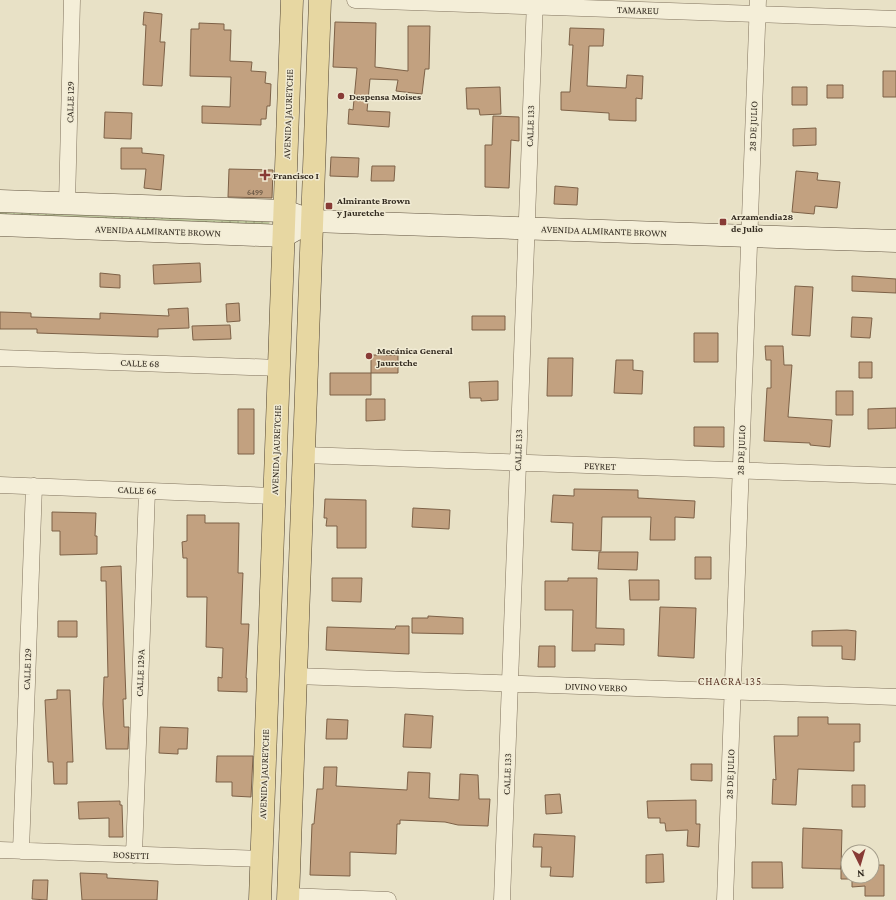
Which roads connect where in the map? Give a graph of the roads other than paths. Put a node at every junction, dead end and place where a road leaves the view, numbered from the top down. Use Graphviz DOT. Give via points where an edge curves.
graph roads {
  1 [pos="72,0"];
  2 [pos="292,0"];
  3 [pos="320,0"];
  4 [pos="355,0"];
  5 [pos="534,3"];
  6 [pos="757,7"];
  7 [pos="896,18"];
  8 [pos="0,201"];
  9 [pos="68,203"];
  10 [pos="285,211"];
  11 [pos="312,221"];
  12 [pos="0,225"];
  13 [pos="526,229"];
  14 [pos="284,236"];
  15 [pos="749,236"];
  16 [pos="896,241"];
  17 [pos="0,358"];
  18 [pos="279,368"];
  19 [pos="304,455"];
  20 [pos="518,463"];
  21 [pos="741,471"];
  22 [pos="896,476"];
  23 [pos="0,485"];
  24 [pos="34,486"];
  25 [pos="146,491"];
  26 [pos="274,496"];
  27 [pos="296,676"];
  28 [pos="510,684"];
  29 [pos="733,692"];
  30 [pos="896,697"];
  31 [pos="0,850"];
  32 [pos="21,851"];
  33 [pos="134,855"];
  34 [pos="261,859"];
  35 [pos="288,898"];
  36 [pos="260,900"];
  37 [pos="388,900"];
  38 [pos="502,900"];
  39 [pos="725,900"];
  1 -- 9 [label="street, CALLE 129"];
  2 -- 10 [label="main road, AVENIDA JAURETCHE"];
  3 -- 11 [label="main road"];
  4 -- 5 [label="street, TAMAREU"];
  5 -- 6 [label="street, TAMAREU"];
  5 -- 13 [label="street, CALLE 133"];
  6 -- 7 [label="street, TAMAREU"];
  6 -- 15 [label="street, 28 DE JULIO"];
  8 -- 9 [label="main road, AVENIDA ALMIRANTE BROWN"];
  9 -- 10 [label="main road, AVENIDA ALMIRANTE BROWN"];
  10 -- 11 [label="main road, AVENIDA ALMIRANTE BROWN"];
  10 -- 14 [label="main road, AVENIDA JAURETCHE"];
  11 -- 13 [label="main road, AVENIDA ALMIRANTE BROWN"];
  11 -- 14 [label="main road"];
  11 -- 19 [label="main road"];
  12 -- 14 [label="main road, AVENIDA ALMIRANTE BROWN"];
  13 -- 15 [label="main road, AVENIDA ALMIRANTE BROWN"];
  13 -- 20 [label="street, CALLE 133"];
  14 -- 18 [label="main road, AVENIDA JAURETCHE"];
  15 -- 16 [label="main road, AVENIDA ALMIRANTE BROWN"];
  15 -- 21 [label="street, 28 DE JULIO"];
  17 -- 18 [label="street, CALLE 68"];
  18 -- 26 [label="main road, AVENIDA JAURETCHE"];
  19 -- 20 [label="street, PEYRET"];
  19 -- 27 [label="main road"];
  20 -- 21 [label="street, PEYRET"];
  20 -- 28 [label="street, CALLE 133"];
  21 -- 22 [label="street, PEYRET"];
  21 -- 29 [label="street, 28 DE JULIO"];
  23 -- 24 [label="street, CALLE 66"];
  24 -- 25 [label="street, CALLE 66"];
  24 -- 32 [label="street, CALLE 129"];
  25 -- 26 [label="street, CALLE 66"];
  25 -- 33 [label="street, CALLE 129A"];
  26 -- 34 [label="main road, AVENIDA JAURETCHE"];
  27 -- 28 [label="street, DIVINO VERBO"];
  27 -- 35 [label="main road"];
  28 -- 29 [label="street, DIVINO VERBO"];
  28 -- 38 [label="street, CALLE 133"];
  29 -- 30 [label="street, DIVINO VERBO"];
  29 -- 39 [label="street, 28 DE JULIO"];
  31 -- 32 [label="street, BOSETTI"];
  32 -- 33 [label="street, BOSETTI"];
  33 -- 34 [label="street, BOSETTI"];
  34 -- 36 [label="main road, AVENIDA JAURETCHE"];
  35 -- 37 [label="street"];
}
